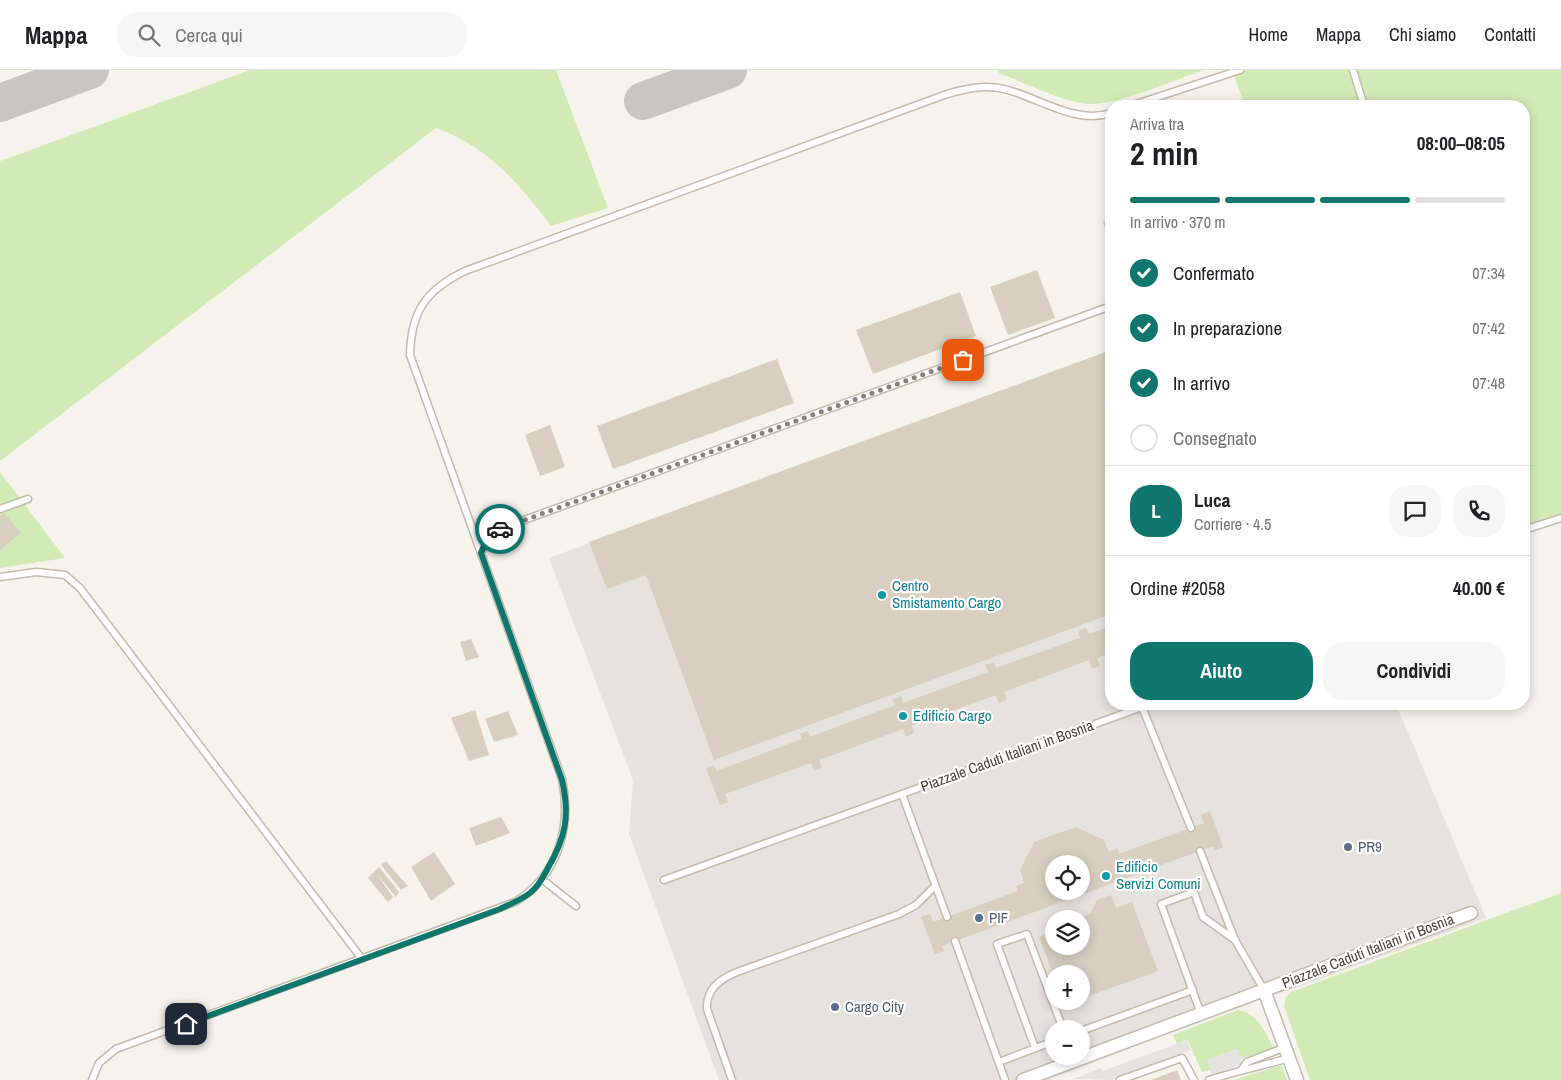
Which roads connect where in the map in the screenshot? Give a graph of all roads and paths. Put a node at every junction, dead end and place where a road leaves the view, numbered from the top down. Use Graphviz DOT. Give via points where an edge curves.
graph roads {
  1 [pos="1240,70"];
  2 [pos="1354,70"];
  3 [pos="1148,100"];
  4 [pos="1362,100"];
  5 [pos="1105,113"];
  6 [pos="1105,308"];
  7 [pos="28,499"];
  8 [pos="0,509"];
  9 [pos="1561,518"];
  10 [pos="1530,528"];
  11 [pos="481,553"];
  12 [pos="0,577"];
  13 [pos="1134,710"];
  14 [pos="1143,710"];
  15 [pos="902,794"];
  16 [pos="1191,828"];
  17 [pos="1200,851"];
  18 [pos="543,880"];
  19 [pos="664,880"];
  20 [pos="935,886"];
  21 [pos="576,906"];
  22 [pos="1470,912"];
  23 [pos="947,917"];
  24 [pos="1235,940"];
  25 [pos="955,941"];
  26 [pos="362,959"];
  27 [pos="1193,990"];
  28 [pos="1264,990"];
  29 [pos="1202,1014"];
  30 [pos="1060,1020"];
  31 [pos="1090,1028"];
  32 [pos="1045,1044"];
  33 [pos="1035,1048"];
  34 [pos="1287,1052"];
  35 [pos="998,1062"];
  36 [pos="1242,1069"];
  37 [pos="92,1080"];
  38 [pos="732,1080"];
  39 [pos="1005,1080"];
  40 [pos="1023,1080"];
  41 [pos="1120,1080"];
  42 [pos="1194,1080"];
  43 [pos="1209,1080"];
  44 [pos="1297,1080"];
  1 -- 3 [label="lane"];
  2 -- 4 [label="lane"];
  5 -- 11 [label="lane" via="1088,115 1054,107 1004,89 966,89 465,271 438,286 417,314 412,328 410,356"];
  6 -- 11 [label="lane" via="505,527 488,536"];
  7 -- 8 [label="lane"];
  9 -- 10 [label="lane"];
  11 -- 18 [label="lane" via="566,797 565,832"];
  12 -- 26 [label="lane" via="36,572 66,575 80,588"];
  13 -- 15 [label="lane, Piazzale Caduti Italiani in Bosnia"];
  14 -- 16 [label="lane"];
  15 -- 19 [label="lane"];
  15 -- 20 [label="lane, Piazzale Caduti Italiani in Bosnia"];
  17 -- 24 [label="lane, Piazzale Caduti Italiani in Bosnia"];
  18 -- 21 [label="lane"];
  18 -- 26 [label="lane" via="531,892 500,909"];
  20 -- 23 [label="lane, Piazzale Caduti Italiani in Bosnia"];
  20 -- 38 [label="lane" via="916,904 899,914 737,972 715,986 707,1000 707,1009"];
  22 -- 28 [label="street, Piazzale Caduti Italiani in Bosnia"];
  24 -- 27 [label="lane" via="1203,917 1194,892 1161,904"];
  24 -- 28 [label="lane, Piazzale Caduti Italiani in Bosnia"];
  25 -- 35 [label="lane"];
  26 -- 37 [label="lane" via="116,1049 99,1063"];
  27 -- 29 [label="lane"];
  27 -- 31 [label="lane"];
  28 -- 29 [label="street, Piazzale Caduti Italiani in Bosnia"];
  28 -- 34 [label="street"];
  29 -- 40 [label="street, Piazzale Caduti Italiani in Bosnia"];
  30 -- 33 [label="lane" via="1027,934 997,944"];
  32 -- 33 [label="lane"];
  33 -- 35 [label="lane"];
  34 -- 36 [label="lane" via="1251,1070"];
  34 -- 36 [label="lane" via="1247,1062"];
  34 -- 44 [label="street"];
  35 -- 39 [label="lane"];
  36 -- 43 [label="lane"];
  41 -- 42 [label="lane" via="1182,1058"];
}
